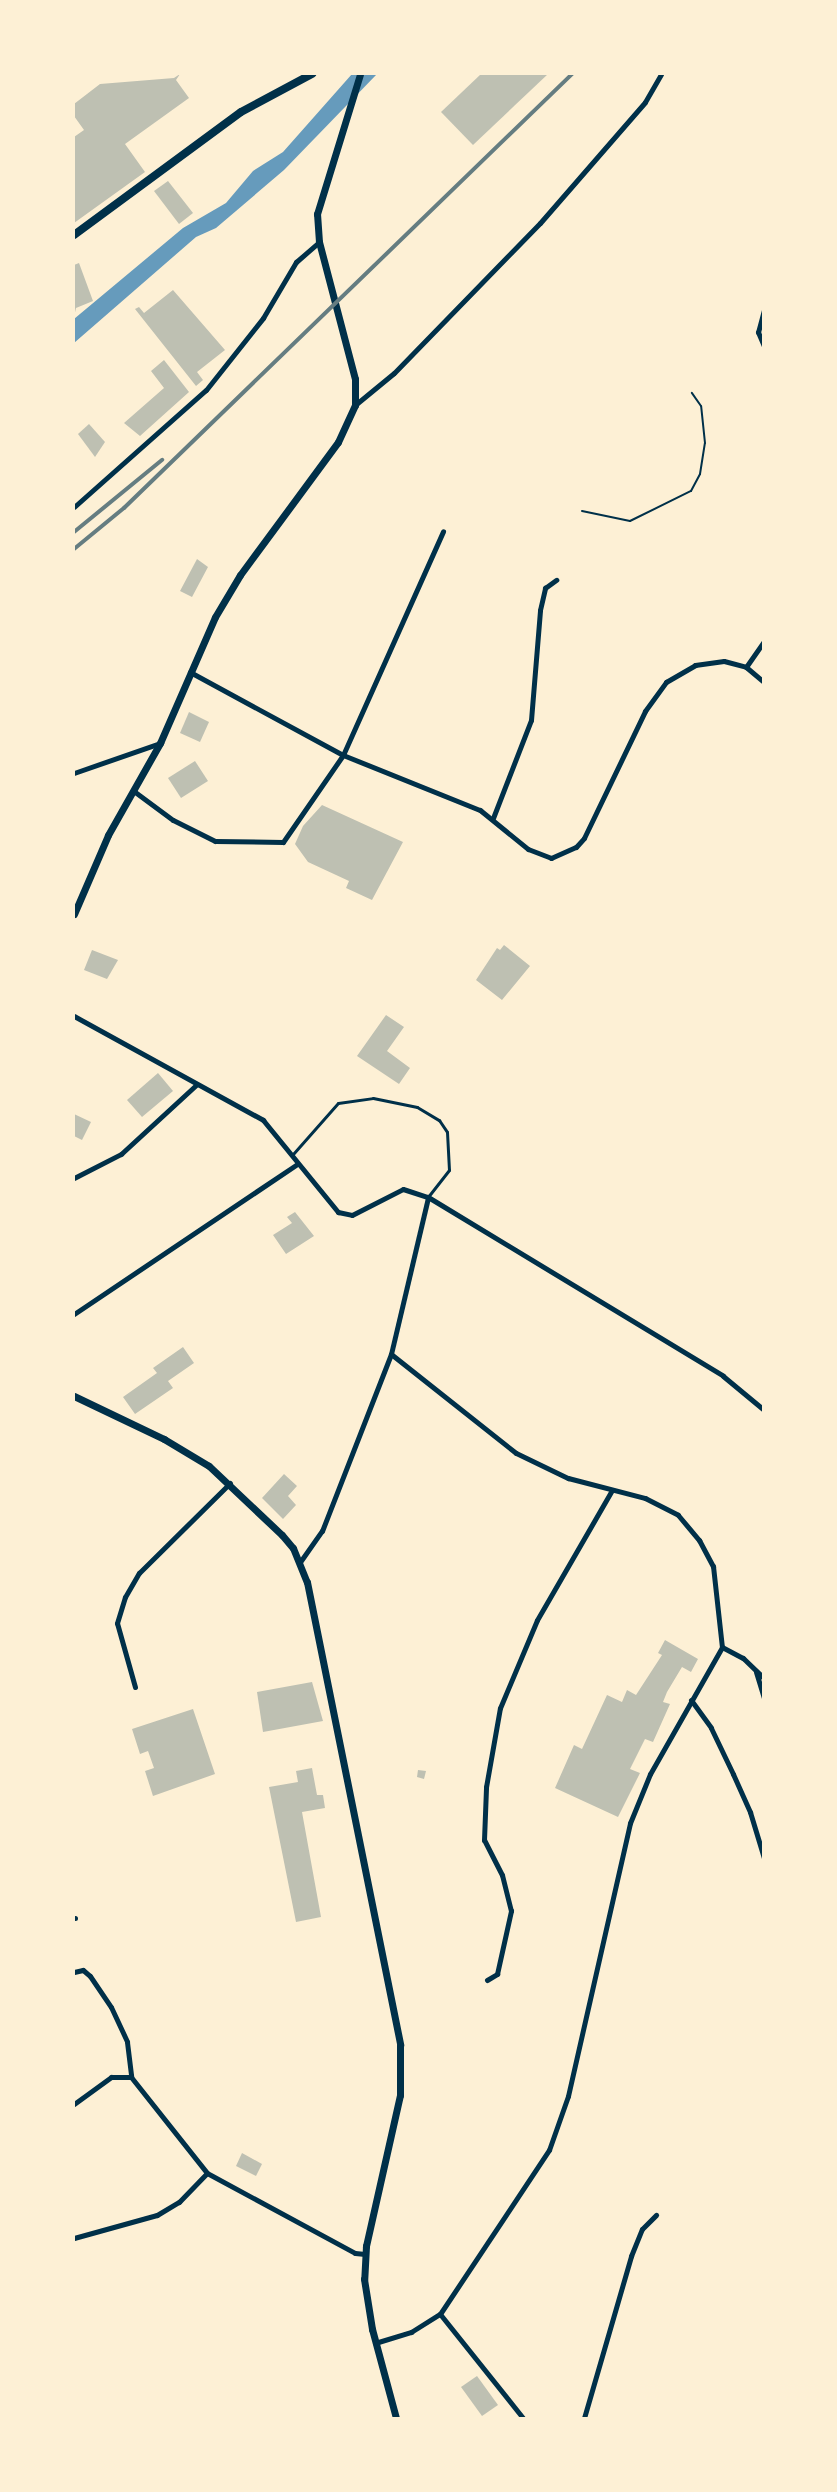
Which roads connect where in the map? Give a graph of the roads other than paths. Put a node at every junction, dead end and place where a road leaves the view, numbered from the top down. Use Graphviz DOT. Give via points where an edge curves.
graph roads {
  1 [pos="312,74"];
  2 [pos="360,74"];
  3 [pos="661,74"];
  4 [pos="74,235"];
  5 [pos="319,242"];
  6 [pos="764,310"];
  7 [pos="764,346"];
  8 [pos="356,405"];
  9 [pos="74,507"];
  10 [pos="443,531"];
  11 [pos="556,580"];
  12 [pos="764,641"];
  13 [pos="746,667"];
  14 [pos="190,672"];
  15 [pos="764,682"];
  16 [pos="160,743"];
  17 [pos="343,754"];
  18 [pos="764,770"];
  19 [pos="74,773"];
  20 [pos="135,792"];
  21 [pos="493,818"];
  22 [pos="764,832"];
  23 [pos="74,914"];
  24 [pos="74,1016"];
  25 [pos="197,1084"];
  26 [pos="291,1156"];
  27 [pos="297,1164"];
  28 [pos="74,1178"];
  29 [pos="428,1197"];
  30 [pos="74,1314"];
  31 [pos="391,1354"];
  32 [pos="74,1396"];
  33 [pos="764,1410"];
  34 [pos="230,1484"];
  35 [pos="612,1490"];
  36 [pos="300,1562"];
  37 [pos="722,1647"];
  38 [pos="756,1670"];
  39 [pos="764,1678"];
  40 [pos="135,1688"];
  41 [pos="764,1698"];
  42 [pos="691,1700"];
  43 [pos="764,1858"];
  44 [pos="74,1972"];
  45 [pos="487,1980"];
  46 [pos="131,2077"];
  47 [pos="74,2103"];
  48 [pos="207,2172"];
  49 [pos="656,2214"];
  50 [pos="74,2238"];
  51 [pos="365,2254"];
  52 [pos="440,2314"];
  53 [pos="375,2343"];
  54 [pos="396,2418"];
  55 [pos="523,2418"];
  56 [pos="584,2418"];
  1 -- 4 [label="main road" via="241,112"];
  2 -- 5 [label="street" via="322,192 317,214"];
  3 -- 8 [label="street" via="645,102 540,223 394,374"];
  5 -- 8 [label="street" via="355,379"];
  5 -- 9 [label="street" via="296,262 263,318 206,390"];
  6 -- 7 [label="street" via="758,332"];
  8 -- 14 [label="street" via="338,442 240,575"];
  10 -- 17 [label="street"];
  11 -- 21 [label="street" via="545,588 540,610 531,720"];
  12 -- 13 [label="street"];
  13 -- 15 [label="street"];
  13 -- 21 [label="street" via="724,661 704,663 666,682 645,711 584,838 566,853 541,856"];
  14 -- 16 [label="street"];
  14 -- 17 [label="street"];
  16 -- 19 [label="street"];
  16 -- 20 [label="street"];
  17 -- 20 [label="street" via="283,842 215,841 173,820"];
  17 -- 21 [label="street"];
  18 -- 22 [label="street"];
  20 -- 23 [label="street" via="108,835"];
  24 -- 25 [label="street"];
  25 -- 26 [label="street" via="263,1120"];
  25 -- 28 [label="street" via="121,1154"];
  26 -- 27 [label="street"];
  26 -- 29 [label="lane" via="338,1103 374,1098 417,1107 439,1120 447,1132 449,1170"];
  27 -- 29 [label="street" via="331,1206 345,1215 403,1189"];
  27 -- 30 [label="street"];
  29 -- 31 [label="street"];
  29 -- 33 [label="street" via="723,1376"];
  31 -- 35 [label="street" via="516,1453 568,1478"];
  31 -- 36 [label="street" via="326,1521"];
  32 -- 34 [label="street" via="184,1449"];
  34 -- 36 [label="street" via="282,1535"];
  34 -- 40 [label="street" via="139,1573 125,1597 117,1623"];
  35 -- 37 [label="street" via="645,1498 678,1515 699,1540 713,1566"];
  35 -- 45 [label="street" via="537,1620 500,1708 486,1786 484,1840 502,1875 512,1911 497,1974"];
  36 -- 51 [label="street" via="318,1636 402,2070 395,2124"];
  37 -- 38 [label="street"];
  37 -- 42 [label="street"];
  38 -- 39 [label="street"];
  38 -- 41 [label="street"];
  42 -- 43 [label="street" via="711,1728 737,1783"];
  42 -- 52 [label="street" via="650,1774 630,1823 555,2137 543,2162"];
  44 -- 46 [label="street" via="83,1970 90,1976 116,2017 127,2042"];
  46 -- 47 [label="street" via="111,2077"];
  46 -- 48 [label="street"];
  48 -- 50 [label="street" via="187,2195 158,2215"];
  48 -- 51 [label="street" via="355,2253"];
  49 -- 56 [label="street" via="642,2229 631,2256"];
  51 -- 53 [label="street" via="365,2293"];
  52 -- 53 [label="street" via="411,2332"];
  52 -- 55 [label="street"];
  53 -- 54 [label="street"];
}
